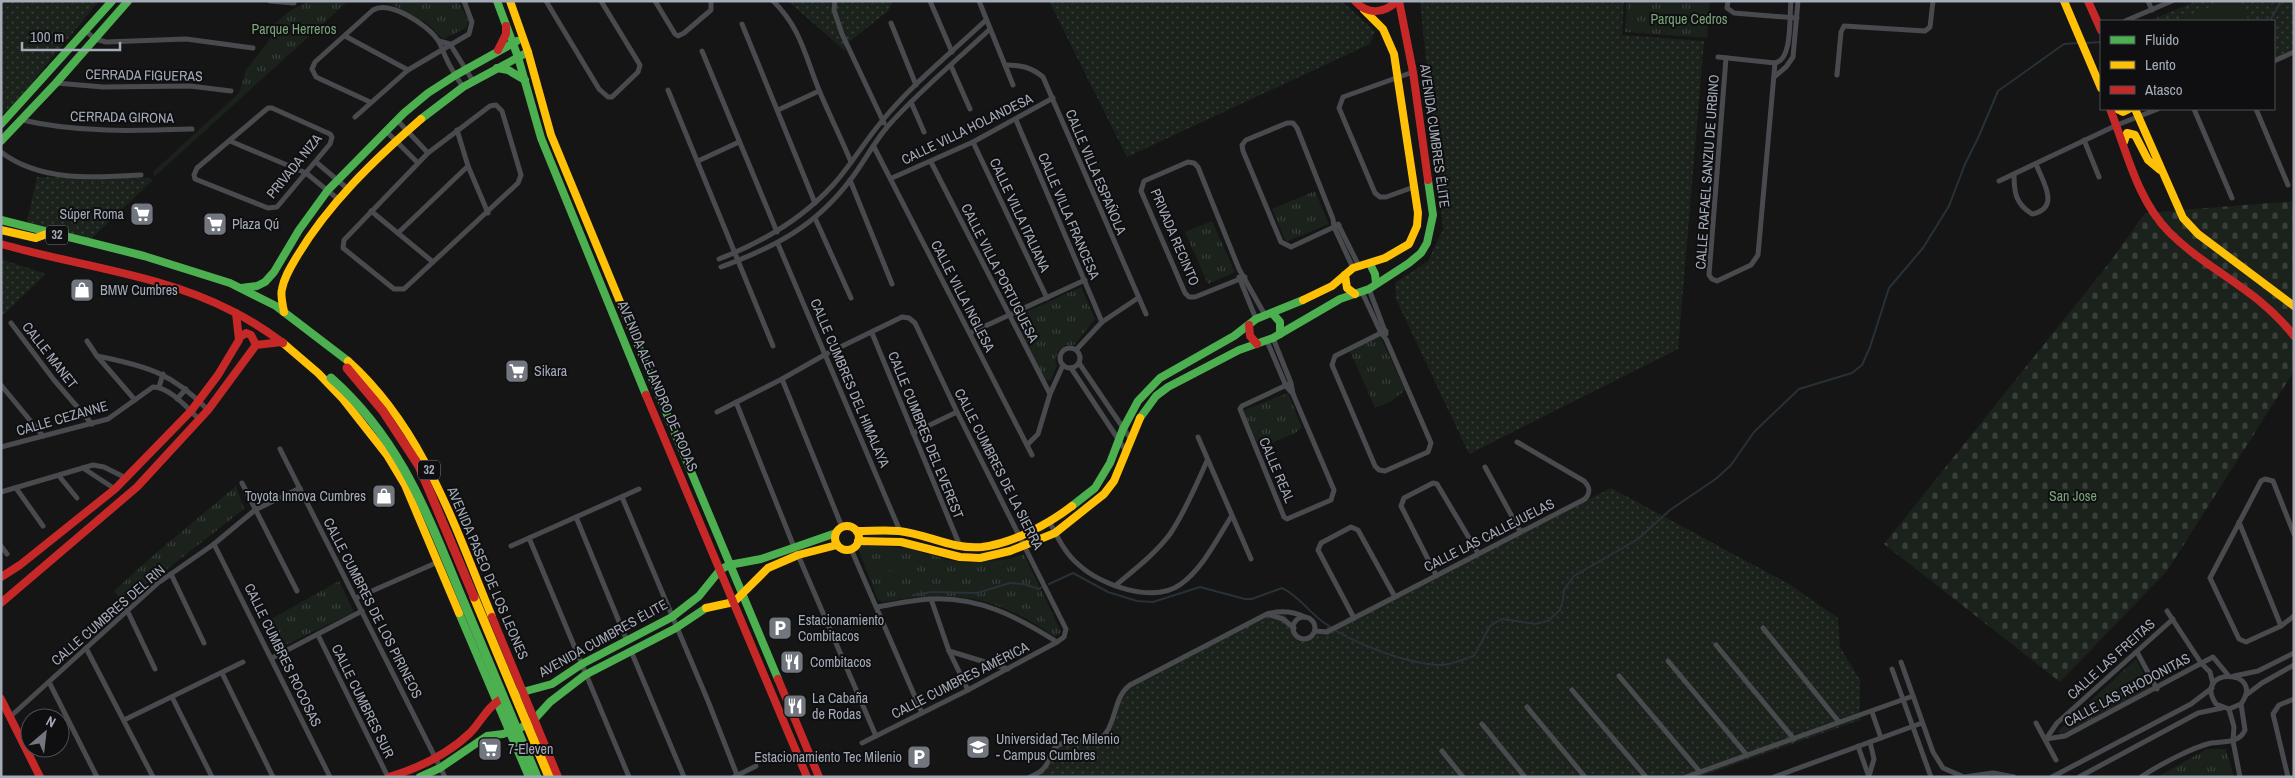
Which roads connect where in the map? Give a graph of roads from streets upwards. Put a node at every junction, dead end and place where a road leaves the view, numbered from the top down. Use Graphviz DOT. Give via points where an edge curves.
graph roads {
  1 [pos="112,1"];
  2 [pos="128,1"];
  3 [pos="270,1"];
  4 [pos="464,1"];
  5 [pos="546,1"];
  6 [pos="601,1"];
  7 [pos="655,1"];
  8 [pos="773,1"];
  9 [pos="835,1"];
  10 [pos="930,1"];
  11 [pos="978,1"];
  12 [pos="1355,1"];
  13 [pos="1398,1"];
  14 [pos="1728,1"];
  15 [pos="1791,1"];
  16 [pos="1798,1"];
  17 [pos="1933,1"];
  18 [pos="2064,1"];
  19 [pos="2088,1"];
  20 [pos="2148,1"];
  21 [pos="2172,1"];
  22 [pos="294,2"];
  23 [pos="512,2"];
  24 [pos="498,3"];
  25 [pos="712,4"];
  26 [pos="1364,10"];
  27 [pos="2152,10"];
  28 [pos="1789,18"];
  29 [pos="1797,18"];
  30 [pos="986,20"];
  31 [pos="2127,20"];
  32 [pos="891,23"];
  33 [pos="506,24"];
  34 [pos="742,24"];
  35 [pos="2100,28"];
  36 [pos="990,29"];
  37 [pos="86,32"];
  38 [pos="345,36"];
  39 [pos="95,38"];
  40 [pos="523,38"];
  41 [pos="440,41"];
  42 [pos="513,43"];
  43 [pos="450,44"];
  44 [pos="253,48"];
  45 [pos="442,49"];
  46 [pos="497,51"];
  47 [pos="702,51"];
  48 [pos="528,52"];
  49 [pos="952,52"];
  50 [pos="2293,54"];
  51 [pos="518,57"];
  52 [pos="1718,57"];
  53 [pos="2088,57"];
  54 [pos="1726,58"];
  55 [pos="2275,61"];
  56 [pos="1776,63"];
  57 [pos="1005,65"];
  58 [pos="951,66"];
  59 [pos="497,68"];
  60 [pos="466,69"];
  61 [pos="408,70"];
  62 [pos="1413,72"];
  63 [pos="2100,72"];
  64 [pos="456,75"];
  65 [pos="1837,75"];
  66 [pos="1397,76"];
  67 [pos="1774,77"];
  68 [pos="524,80"];
  69 [pos="473,81"];
  70 [pos="56,83"];
  71 [pos="916,85"];
  72 [pos="1013,85"];
  73 [pos="2100,86"];
  74 [pos="463,87"];
  75 [pos="668,90"];
  76 [pos="231,91"];
  77 [pos="819,91"];
  78 [pos="1053,98"];
  79 [pos="370,102"];
  80 [pos="911,102"];
  81 [pos="21,104"];
  82 [pos="970,109"];
  83 [pos="778,110"];
  84 [pos="2110,110"];
  85 [pos="2152,110"];
  86 [pos="2194,110"];
  87 [pos="2256,110"];
  88 [pos="31,111"];
  89 [pos="2136,113"];
  90 [pos="355,117"];
  91 [pos="22,120"];
  92 [pos="397,120"];
  93 [pos="1016,120"];
  94 [pos="882,121"];
  95 [pos="1,124"];
  96 [pos="2117,125"];
  97 [pos="887,128"];
  98 [pos="192,129"];
  99 [pos="386,130"];
  100 [pos="407,130"];
  101 [pos="457,130"];
  102 [pos="924,132"];
  103 [pos="1,140"];
  104 [pos="230,140"];
  105 [pos="2084,140"];
  106 [pos="396,141"];
  107 [pos="739,142"];
  108 [pos="973,142"];
  109 [pos="2124,142"];
  110 [pos="874,147"];
  111 [pos="1,152"];
  112 [pos="428,153"];
  113 [pos="698,161"];
  114 [pos="316,162"];
  115 [pos="417,162"];
  116 [pos="851,162"];
  117 [pos="930,162"];
  118 [pos="2036,164"];
  119 [pos="468,166"];
  120 [pos="2162,171"];
  121 [pos="306,173"];
  122 [pos="2014,174"];
  123 [pos="141,175"];
  124 [pos="2099,176"];
  125 [pos="892,178"];
  126 [pos="338,180"];
  127 [pos="850,180"];
  128 [pos="1999,181"];
  129 [pos="2288,185"];
  130 [pos="1414,187"];
  131 [pos="348,189"];
  132 [pos="328,190"];
  133 [pos="2232,198"];
  134 [pos="338,199"];
  135 [pos="815,203"];
  136 [pos="371,211"];
  137 [pos="488,212"];
  138 [pos="815,218"];
  139 [pos="1,220"];
  140 [pos="1336,226"];
  141 [pos="1,230"];
  142 [pos="777,232"];
  143 [pos="49,233"];
  144 [pos="398,233"];
  145 [pos="1,244"];
  146 [pos="778,244"];
  147 [pos="1409,244"];
  148 [pos="735,253"];
  149 [pos="1420,253"];
  150 [pos="719,259"];
  151 [pos="738,260"];
  152 [pos="433,262"];
  153 [pos="1370,264"];
  154 [pos="721,267"];
  155 [pos="1356,267"];
  156 [pos="1345,275"];
  157 [pos="1242,278"];
  158 [pos="1085,280"];
  159 [pos="892,284"];
  160 [pos="240,288"];
  161 [pos="1366,290"];
  162 [pos="851,298"];
  163 [pos="1047,298"];
  164 [pos="1138,298"];
  165 [pos="2294,306"];
  166 [pos="284,312"];
  167 [pos="236,314"];
  168 [pos="1146,314"];
  169 [pos="1009,316"];
  170 [pos="1264,316"];
  171 [pos="1102,322"];
  172 [pos="11,323"];
  173 [pos="1249,325"];
  174 [pos="872,332"];
  175 [pos="1383,332"];
  176 [pos="970,334"];
  177 [pos="2294,336"];
  178 [pos="240,337"];
  179 [pos="1273,337"];
  180 [pos="87,341"];
  181 [pos="282,342"];
  182 [pos="1257,344"];
  183 [pos="256,345"];
  184 [pos="773,346"];
  185 [pos="1076,350"];
  186 [pos="826,354"];
  187 [pos="341,355"];
  188 [pos="97,356"];
  189 [pos="300,356"];
  190 [pos="1079,362"];
  191 [pos="1187,363"];
  192 [pos="1063,365"];
  193 [pos="1071,368"];
  194 [pos="163,374"];
  195 [pos="1193,374"];
  196 [pos="782,379"];
  197 [pos="1288,384"];
  198 [pos="1,385"];
  199 [pos="158,387"];
  200 [pos="186,389"];
  201 [pos="1050,394"];
  202 [pos="1099,394"];
  203 [pos="1090,398"];
  204 [pos="177,399"];
  205 [pos="135,400"];
  206 [pos="200,401"];
  207 [pos="736,402"];
  208 [pos="208,410"];
  209 [pos="191,411"];
  210 [pos="717,412"];
  211 [pos="957,412"];
  212 [pos="200,420"];
  213 [pos="92,424"];
  214 [pos="1123,429"];
  215 [pos="913,433"];
  216 [pos="43,436"];
  217 [pos="1198,437"];
  218 [pos="1130,438"];
  219 [pos="1119,440"];
  220 [pos="1517,442"];
  221 [pos="1027,445"];
  222 [pos="1,447"];
  223 [pos="280,449"];
  224 [pos="1126,451"];
  225 [pos="1032,456"];
  226 [pos="1207,460"];
  227 [pos="1485,467"];
  228 [pos="82,468"];
  229 [pos="59,476"];
  230 [pos="126,478"];
  231 [pos="242,483"];
  232 [pos="16,488"];
  233 [pos="115,488"];
  234 [pos="300,488"];
  235 [pos="639,489"];
  236 [pos="1,492"];
  237 [pos="622,497"];
  238 [pos="77,498"];
  239 [pos="94,505"];
  240 [pos="256,510"];
  241 [pos="1231,516"];
  242 [pos="576,517"];
  243 [pos="103,518"];
  244 [pos="1049,521"];
  245 [pos="2239,522"];
  246 [pos="43,526"];
  247 [pos="839,530"];
  248 [pos="857,531"];
  249 [pos="900,531"];
  250 [pos="1520,531"];
  251 [pos="1055,533"];
  252 [pos="2294,534"];
  253 [pos="1021,536"];
  254 [pos="530,538"];
  255 [pos="858,541"];
  256 [pos="214,544"];
  257 [pos="837,545"];
  258 [pos="1025,545"];
  259 [pos="1,546"];
  260 [pos="511,546"];
  261 [pos="960,546"];
  262 [pos="851,549"];
  263 [pos="796,551"];
  264 [pos="1478,553"];
  265 [pos="7,554"];
  266 [pos="1251,559"];
  267 [pos="438,562"];
  268 [pos="729,565"];
  269 [pos="720,570"];
  270 [pos="170,574"];
  271 [pos="1436,576"];
  272 [pos="1,577"];
  273 [pos="1116,585"];
  274 [pos="297,592"];
  275 [pos="742,595"];
  276 [pos="1395,597"];
  277 [pos="356,598"];
  278 [pos="931,599"];
  279 [pos="734,602"];
  280 [pos="1,603"];
  281 [pos="877,607"];
  282 [pos="127,610"];
  283 [pos="362,611"];
  284 [pos="2167,611"];
  285 [pos="1267,614"];
  286 [pos="2294,616"];
  287 [pos="672,617"];
  288 [pos="1305,617"];
  289 [pos="1354,618"];
  290 [pos="2173,619"];
  291 [pos="2281,626"];
  292 [pos="676,628"];
  293 [pos="1294,628"];
  294 [pos="1763,628"];
  295 [pos="1314,631"];
  296 [pos="1066,633"];
  297 [pos="318,635"];
  298 [pos="627,641"];
  299 [pos="1057,642"];
  300 [pos="204,644"];
  301 [pos="1716,645"];
  302 [pos="86,648"];
  303 [pos="631,651"];
  304 [pos="949,651"];
  305 [pos="2137,652"];
  306 [pos="2294,653"];
  307 [pos="272,658"];
  308 [pos="1668,661"];
  309 [pos="243,662"];
  310 [pos="1901,662"];
  311 [pos="2201,663"];
  312 [pos="582,664"];
  313 [pos="2294,665"];
  314 [pos="513,668"];
  315 [pos="1008,668"];
  316 [pos="1892,668"];
  317 [pos="155,669"];
  318 [pos="222,673"];
  319 [pos="485,675"];
  320 [pos="586,675"];
  321 [pos="2228,675"];
  322 [pos="1619,676"];
  323 [pos="2234,676"];
  324 [pos="49,682"];
  325 [pos="2213,686"];
  326 [pos="2157,689"];
  327 [pos="968,690"];
  328 [pos="1572,690"];
  329 [pos="522,692"];
  330 [pos="2246,695"];
  331 [pos="1913,696"];
  332 [pos="172,697"];
  333 [pos="2294,699"];
  334 [pos="1,700"];
  335 [pos="1903,700"];
  336 [pos="497,701"];
  337 [pos="2241,704"];
  338 [pos="1527,707"];
  339 [pos="2226,709"];
  340 [pos="1872,712"];
  341 [pos="922,713"];
  342 [pos="11,716"];
  343 [pos="124,720"];
  344 [pos="535,721"];
  345 [pos="1839,722"];
  346 [pos="1922,723"];
  347 [pos="2036,723"];
  348 [pos="1482,724"];
  349 [pos="1912,726"];
  350 [pos="510,732"];
  351 [pos="876,736"];
  352 [pos="1794,738"];
  353 [pos="1882,738"];
  354 [pos="2046,740"];
  355 [pos="2232,741"];
  356 [pos="1870,742"];
  357 [pos="862,744"];
  358 [pos="1858,746"];
  359 [pos="1442,750"];
  360 [pos="547,751"];
  361 [pos="1746,754"];
  362 [pos="520,756"];
  363 [pos="2056,760"];
  364 [pos="438,764"];
  365 [pos="756,766"];
  366 [pos="1700,772"];
  367 [pos="735,776"];
  368 [pos="1932,776"];
  369 [pos="40,777"];
  370 [pos="97,777"];
  371 [pos="153,777"];
  372 [pos="212,777"];
  373 [pos="273,777"];
  374 [pos="330,777"];
  375 [pos="389,777"];
  376 [pos="420,777"];
  377 [pos="445,777"];
  378 [pos="529,777"];
  379 [pos="537,777"];
  380 [pos="549,777"];
  381 [pos="558,777"];
  382 [pos="629,777"];
  383 [pos="684,777"];
  384 [pos="807,777"];
  385 [pos="819,777"];
  386 [pos="1030,777"];
  387 [pos="1463,777"];
  388 [pos="1525,777"];
  389 [pos="1585,777"];
  390 [pos="1646,777"];
  391 [pos="1686,777"];
  392 [pos="1774,777"];
  393 [pos="1869,777"];
  394 [pos="2014,777"];
  395 [pos="2052,777"];
  396 [pos="2079,777"];
  397 [pos="2141,777"];
  398 [pos="2240,777"];
  399 [pos="2288,777"];
  1 -- 37 [label="street"];
  2 -- 39 [label="street"];
  3 -- 22 [label="street"];
  4 -- 43 [label="street" via="472,22 469,34"];
  5 -- 6 [label="street" via="599,89 608,97 616,95 640,68"];
  7 -- 25 [label="street" via="678,36"];
  8 -- 77 [label="street" via="792,21"];
  9 -- 94 [label="street" via="837,23"];
  10 -- 49 [label="street"];
  11 -- 30 [label="street"];
  12 -- 26 [label="street, AVENIDA CUMBRES ÉLITE"];
  13 -- 26 [label="street" via="1384,11"];
  13 -- 62 [label="street, AVENIDA CUMBRES ÉLITE"];
  14 -- 28 [label="street" via="1727,8 1734,13"];
  15 -- 28 [label="street"];
  16 -- 29 [label="street"];
  17 -- 65 [label="street" via="1925,31 1844,26"];
  18 -- 53 [label="street"];
  19 -- 35 [label="street"];
  20 -- 27 [label="street"];
  21 -- 27 [label="street"];
  23 -- 24 [label="street"];
  23 -- 40 [label="street, AVENIDA ALEJANDRO DE RODAS"];
  24 -- 33 [label="street, AVENIDA ALEJANDRO DE RODAS"];
  26 -- 66 [label="street, AVENIDA CUMBRES ÉLITE" via="1380,23 1387,34"];
  27 -- 31 [label="street"];
  28 -- 29 [label="street"];
  28 -- 56 [label="street" via="1788,49 1783,59"];
  29 -- 67 [label="street" via="1793,57"];
  30 -- 36 [label="street"];
  30 -- 49 [label="street"];
  32 -- 71 [label="street"];
  33 -- 42 [label="street, AVENIDA ALEJANDRO DE RODAS"];
  33 -- 46 [label="street" via="506,34"];
  34 -- 83 [label="street"];
  36 -- 57 [label="street"];
  36 -- 58 [label="street"];
  37 -- 39 [label="street"];
  37 -- 81 [label="street"];
  38 -- 41 [label="street" via="373,10 382,6 417,22"];
  38 -- 61 [label="street"];
  38 -- 79 [label="street" via="315,62 312,69 316,76"];
  39 -- 44 [label="street" via="115,42 186,40"];
  39 -- 70 [label="street"];
  40 -- 42 [label="street"];
  40 -- 48 [label="street, AVENIDA ALEJANDRO DE RODAS"];
  41 -- 43 [label="street"];
  41 -- 45 [label="street"];
  42 -- 46 [label="street"];
  42 -- 51 [label="street, AVENIDA ALEJANDRO DE RODAS"];
  43 -- 45 [label="street"];
  43 -- 60 [label="street"];
  45 -- 61 [label="street"];
  45 -- 64 [label="street"];
  46 -- 60 [label="street"];
  47 -- 107 [label="street"];
  48 -- 51 [label="street"];
  48 -- 268 [label="street, AVENIDA ALEJANDRO DE RODAS" via="566,174"];
  49 -- 71 [label="street"];
  50 -- 55 [label="street"];
  51 -- 59 [label="street"];
  51 -- 68 [label="street, AVENIDA ALEJANDRO DE RODAS"];
  52 -- 54 [label="street"];
  53 -- 63 [label="street"];
  53 -- 73 [label="street"];
  54 -- 56 [label="street"];
  54 -- 67 [label="street, CALLE RAFAEL SANZIU DE URBINO" via="1709,275 1717,281 1751,265 1758,254"];
  56 -- 67 [label="street, CALLE RAFAEL SANZIU DE URBINO"];
  57 -- 72 [label="street"];
  57 -- 78 [label="street, CALLE VILLA ESPAÑOLA" via="1022,65 1034,70 1043,78"];
  58 -- 80 [label="street"];
  58 -- 82 [label="street"];
  59 -- 68 [label="street" via="508,70"];
  59 -- 69 [label="street"];
  60 -- 64 [label="street"];
  60 -- 69 [label="street"];
  61 -- 79 [label="street"];
  62 -- 66 [label="street"];
  62 -- 149 [label="street, AVENIDA CUMBRES ÉLITE" via="1433,215 1427,244"];
  64 -- 74 [label="street"];
  64 -- 92 [label="street" via="428,93"];
  66 -- 130 [label="street, AVENIDA CUMBRES ÉLITE"];
  66 -- 130 [label="street" via="1343,97 1339,108 1375,193 1386,197"];
  68 -- 269 [label="street, AVENIDA ALEJANDRO DE RODAS" via="541,138 590,262"];
  69 -- 74 [label="street"];
  70 -- 76 [label="street, CERRADA FIGUERAS" via="103,87 190,86"];
  70 -- 88 [label="street"];
  71 -- 94 [label="street"];
  74 -- 100 [label="street"];
  75 -- 113 [label="street"];
  77 -- 83 [label="street"];
  77 -- 116 [label="street"];
  78 -- 93 [label="street, CALLE VILLA HOLANDESA"];
  78 -- 164 [label="street, CALLE VILLA ESPAÑOLA"];
  79 -- 90 [label="street"];
  80 -- 97 [label="street"];
  80 -- 102 [label="street"];
  81 -- 88 [label="street"];
  81 -- 95 [label="street"];
  83 -- 135 [label="street"];
  84 -- 96 [label="street"];
  85 -- 89 [label="street"];
  86 -- 133 [label="street"];
  87 -- 129 [label="street"];
  88 -- 91 [label="street"];
  89 -- 96 [label="street"];
  89 -- 120 [label="street"];
  91 -- 98 [label="street, CERRADA GIRONA" via="120,132"];
  91 -- 103 [label="street"];
  92 -- 99 [label="street"];
  92 -- 100 [label="street"];
  93 -- 108 [label="street, CALLE VILLA HOLANDESA"];
  93 -- 158 [label="street, CALLE VILLA FRANCESA"];
  94 -- 97 [label="street"];
  94 -- 116 [label="street"];
  96 -- 105 [label="street"];
  96 -- 109 [label="street"];
  97 -- 110 [label="street"];
  99 -- 106 [label="street"];
  99 -- 126 [label="street"];
  100 -- 106 [label="street"];
  100 -- 112 [label="street"];
  101 -- 112 [label="street"];
  101 -- 119 [label="street"];
  101 -- 137 [label="street" via="490,106 502,111 521,175 518,183"];
  104 -- 114 [label="street, PRIVADA NIZA" via="268,108 332,137"];
  104 -- 121 [label="street"];
  104 -- 121 [label="street, PRIVADA NIZA" via="197,168 196,179 273,209"];
  105 -- 118 [label="street"];
  105 -- 124 [label="street"];
  106 -- 115 [label="street"];
  106 -- 131 [label="street"];
  107 -- 113 [label="street"];
  107 -- 142 [label="street"];
  108 -- 117 [label="street, CALLE VILLA HOLANDESA"];
  108 -- 163 [label="street, CALLE VILLA ITALIANA"];
  109 -- 120 [label="street" via="2127,134 2136,135 2148,160"];
  109 -- 177 [label="street" via="2145,196 2168,231 2270,309"];
  110 -- 125 [label="street, CALLE VILLA INGLESA"];
  110 -- 127 [label="street"];
  111 -- 123 [label="street" via="15,162 44,172 82,176"];
  112 -- 115 [label="street"];
  113 -- 148 [label="street"];
  114 -- 121 [label="street, PRIVADA NIZA"];
  114 -- 126 [label="street"];
  115 -- 136 [label="street"];
  116 -- 135 [label="street"];
  117 -- 125 [label="street, CALLE VILLA HOLANDESA"];
  117 -- 169 [label="street, CALLE VILLA PORTUGUESA"];
  118 -- 122 [label="street"];
  118 -- 122 [label="street" via="2049,196 2042,212 2032,214 2022,207 2016,198"];
  119 -- 137 [label="street"];
  119 -- 144 [label="street"];
  120 -- 165 [label="street" via="2183,218 2198,234"];
  121 -- 132 [label="street"];
  122 -- 128 [label="street"];
  125 -- 176 [label="street, CALLE VILLA INGLESA"];
  126 -- 131 [label="street"];
  126 -- 132 [label="street"];
  127 -- 138 [label="street"];
  127 -- 159 [label="street"];
  130 -- 147 [label="street, AVENIDA CUMBRES ÉLITE" via="1417,226"];
  131 -- 134 [label="street"];
  132 -- 134 [label="street"];
  132 -- 160 [label="street" via="296,234 274,272 257,286"];
  134 -- 166 [label="street" via="309,236 284,279 281,292"];
  135 -- 142 [label="street"];
  136 -- 144 [label="street"];
  136 -- 152 [label="street" via="342,245 394,289 404,289"];
  137 -- 152 [label="street"];
  138 -- 146 [label="street"];
  138 -- 162 [label="street"];
  139 -- 143 [label="street, AVENIDA PASEO DE LOS LEONES / 32"];
  140 -- 140 [label="street" via="1293,123 1246,140 1242,145 1243,151 1281,242 1291,247"];
  140 -- 155 [label="street"];
  141 -- 143 [label="street" via="36,238"];
  142 -- 148 [label="street"];
  143 -- 160 [label="street, AVENIDA PASEO DE LOS LEONES / 32" via="144,256"];
  144 -- 152 [label="street"];
  145 -- 167 [label="street, 32" via="176,289 202,297"];
  146 -- 151 [label="street"];
  146 -- 186 [label="street, CALLE CUMBRES DEL HIMALAYA"];
  147 -- 149 [label="street"];
  147 -- 153 [label="street"];
  148 -- 150 [label="street"];
  148 -- 151 [label="street"];
  149 -- 161 [label="street, AVENIDA CUMBRES ÉLITE"];
  151 -- 154 [label="street"];
  151 -- 184 [label="street"];
  153 -- 155 [label="street"];
  153 -- 161 [label="street" via="1376,274"];
  155 -- 156 [label="street"];
  156 -- 161 [label="street" via="1347,288"];
  156 -- 170 [label="street" via="1332,286"];
  157 -- 157 [label="street, PRIVADA RECINTO" via="1189,297 1141,191 1144,181 1188,162 1198,167"];
  157 -- 170 [label="street, PRIVADA RECINTO"];
  157 -- 170 [label="street, PRIVADA RECINTO"];
  158 -- 163 [label="street"];
  158 -- 171 [label="street, CALLE VILLA FRANCESA"];
  160 -- 166 [label="street, AVENIDA PASEO DE LOS LEONES / 32"];
  161 -- 175 [label="street"];
  161 -- 179 [label="street, AVENIDA CUMBRES ÉLITE" via="1334,302"];
  163 -- 169 [label="street"];
  164 -- 168 [label="street, CALLE VILLA ESPAÑOLA"];
  164 -- 171 [label="street"];
  166 -- 187 [label="street, AVENIDA PASEO DE LOS LEONES / 32"];
  167 -- 178 [label="street"];
  167 -- 181 [label="street, 32"];
  169 -- 176 [label="street"];
  169 -- 201 [label="street, CALLE VILLA PORTUGUESA"];
  170 -- 173 [label="street"];
  170 -- 179 [label="street" via="1280,322"];
  171 -- 185 [label="street"];
  172 -- 213 [label="street, CALLE MANET"];
  173 -- 182 [label="street" via="1250,336"];
  173 -- 191 [label="street"];
  174 -- 186 [label="street"];
  174 -- 211 [label="street, CALLE CUMBRES DE LA SIERRA" via="902,317 915,323"];
  174 -- 215 [label="street, CALLE CUMBRES DEL EVEREST"];
  175 -- 175 [label="street" via="1431,443 1428,452 1385,471 1375,466 1332,366 1335,356"];
  176 -- 221 [label="street, CALLE VILLA INGLESA"];
  178 -- 183 [label="street" via="251,335"];
  178 -- 206 [label="street"];
  179 -- 182 [label="street, AVENIDA CUMBRES ÉLITE"];
  179 -- 197 [label="street, CALLE REAL"];
  180 -- 188 [label="street"];
  181 -- 183 [label="street"];
  181 -- 189 [label="street, 32"];
  182 -- 195 [label="street, AVENIDA CUMBRES ÉLITE"];
  183 -- 208 [label="street"];
  185 -- 190 [label="street"];
  185 -- 192 [label="street" via="1064,350 1061,356"];
  186 -- 196 [label="street"];
  186 -- 249 [label="street, CALLE CUMBRES DEL HIMALAYA"];
  187 -- 314 [label="street, AVENIDA PASEO DE LOS LEONES / 32" via="376,388 422,456"];
  187 -- 380 [label="street, bridge" via="347,368 383,411 419,466"];
  188 -- 194 [label="street"];
  188 -- 205 [label="street"];
  189 -- 267 [label="street, 32" via="360,417 387,454 405,485"];
  189 -- 379 [label="street, bridge" via="349,393 372,420 405,471"];
  190 -- 193 [label="street"];
  190 -- 202 [label="street"];
  191 -- 195 [label="street"];
  191 -- 214 [label="street" via="1147,389"];
  192 -- 193 [label="street"];
  192 -- 201 [label="street"];
  193 -- 203 [label="street"];
  194 -- 199 [label="street"];
  194 -- 200 [label="street"];
  195 -- 218 [label="street, AVENIDA CUMBRES ÉLITE" via="1156,396"];
  196 -- 207 [label="street"];
  196 -- 247 [label="street"];
  197 -- 197 [label="street, CALLE REAL" via="1334,490 1331,500 1287,519 1240,409"];
  198 -- 216 [label="street"];
  199 -- 204 [label="street"];
  199 -- 205 [label="street, CALLE CEZANNE"];
  200 -- 204 [label="street"];
  200 -- 206 [label="street"];
  201 -- 221 [label="street" via="1038,434"];
  202 -- 203 [label="street"];
  202 -- 214 [label="street"];
  203 -- 219 [label="street"];
  204 -- 209 [label="street"];
  205 -- 213 [label="street, CALLE CEZANNE" via="114,416"];
  206 -- 208 [label="street"];
  206 -- 209 [label="street"];
  207 -- 210 [label="street"];
  207 -- 263 [label="street"];
  208 -- 212 [label="street"];
  209 -- 212 [label="street"];
  209 -- 230 [label="street"];
  211 -- 215 [label="street"];
  211 -- 253 [label="street, CALLE CUMBRES DE LA SIERRA"];
  212 -- 243 [label="street"];
  213 -- 216 [label="street, CALLE CEZANNE"];
  214 -- 218 [label="street"];
  214 -- 219 [label="street"];
  215 -- 261 [label="street, CALLE CUMBRES DEL EVEREST"];
  216 -- 222 [label="street, CALLE CEZANNE"];
  217 -- 226 [label="street"];
  218 -- 224 [label="street, AVENIDA CUMBRES ÉLITE"];
  219 -- 224 [label="street"];
  219 -- 244 [label="street" via="1110,463 1094,488"];
  220 -- 250 [label="street, CALLE LAS CALLEJUELAS" via="1584,481 1590,491 1585,499"];
  221 -- 225 [label="street, CALLE VILLA INGLESA"];
  223 -- 234 [label="street, CALLE CUMBRES DE LOS PIRINEOS"];
  224 -- 251 [label="street, AVENIDA CUMBRES ÉLITE" via="1114,481 1104,494"];
  226 -- 241 [label="street"];
  226 -- 273 [label="street" via="1170,533 1142,564"];
  227 -- 250 [label="street"];
  228 -- 229 [label="street"];
  228 -- 230 [label="street" via="99,465"];
  228 -- 233 [label="street"];
  229 -- 232 [label="street"];
  229 -- 238 [label="street"];
  230 -- 233 [label="street"];
  231 -- 240 [label="street"];
  232 -- 236 [label="street"];
  232 -- 246 [label="street"];
  233 -- 239 [label="street"];
  234 -- 240 [label="street, CALLE CUMBRES DEL RIN"];
  234 -- 277 [label="street, CALLE CUMBRES DE LOS PIRINEOS"];
  235 -- 237 [label="street"];
  237 -- 242 [label="street"];
  237 -- 287 [label="street"];
  239 -- 243 [label="street"];
  239 -- 272 [label="street"];
  240 -- 256 [label="street, CALLE CUMBRES DEL RIN"];
  240 -- 274 [label="street"];
  241 -- 266 [label="street"];
  241 -- 273 [label="street" via="1193,573 1181,584 1165,592 1146,594"];
  242 -- 254 [label="street"];
  242 -- 298 [label="street"];
  243 -- 280 [label="street"];
  244 -- 251 [label="street"];
  244 -- 253 [label="street"];
  245 -- 252 [label="street" via="2261,481 2269,479 2273,481"];
  245 -- 291 [label="street"];
  245 -- 291 [label="street" via="2210,576 2238,640 2246,642"];
  247 -- 248 [label="street" via="848,526"];
  247 -- 257 [label="street"];
  247 -- 263 [label="street, AVENIDA CUMBRES ÉLITE"];
  248 -- 249 [label="street"];
  248 -- 255 [label="street"];
  249 -- 261 [label="street"];
  250 -- 264 [label="street, CALLE LAS CALLEJUELAS"];
  251 -- 258 [label="street, AVENIDA CUMBRES ÉLITE"];
  251 -- 273 [label="street" via="1079,566"];
  253 -- 258 [label="street, CALLE CUMBRES DE LA SIERRA"];
  253 -- 261 [label="street" via="996,545"];
  254 -- 260 [label="street"];
  254 -- 312 [label="street"];
  255 -- 258 [label="street, AVENIDA CUMBRES ÉLITE" via="901,542 960,557 980,558"];
  255 -- 262 [label="street"];
  256 -- 270 [label="street, CALLE CUMBRES DEL RIN"];
  256 -- 307 [label="street, CALLE CUMBRES ROCOSAS"];
  257 -- 262 [label="street"];
  257 -- 263 [label="street, AVENIDA CUMBRES ÉLITE"];
  258 -- 296 [label="street, CALLE CUMBRES DE LA SIERRA"];
  259 -- 265 [label="street"];
  262 -- 281 [label="street"];
  263 -- 268 [label="street, AVENIDA CUMBRES ÉLITE"];
  263 -- 275 [label="street, AVENIDA CUMBRES ÉLITE" via="768,568 751,582"];
  263 -- 351 [label="street"];
  264 -- 271 [label="street, CALLE LAS CALLEJUELAS"];
  264 -- 271 [label="street" via="1437,484 1404,498 1401,506"];
  267 -- 277 [label="street"];
  267 -- 319 [label="street, 32"];
  268 -- 269 [label="street, AVENIDA CUMBRES ÉLITE"];
  268 -- 275 [label="street, AVENIDA ALEJANDRO DE RODAS"];
  269 -- 279 [label="street, AVENIDA ALEJANDRO DE RODAS"];
  269 -- 287 [label="street, AVENIDA CUMBRES ÉLITE" via="699,596"];
  270 -- 282 [label="street, CALLE CUMBRES DEL RIN"];
  270 -- 300 [label="street"];
  271 -- 276 [label="street, CALLE LAS CALLEJUELAS"];
  275 -- 279 [label="street, AVENIDA CUMBRES ÉLITE"];
  275 -- 385 [label="street, AVENIDA ALEJANDRO DE RODAS"];
  276 -- 289 [label="street, CALLE LAS CALLEJUELAS"];
  276 -- 289 [label="street" via="1358,530 1351,527 1321,543 1318,550"];
  277 -- 283 [label="street, CALLE CUMBRES DE LOS PIRINEOS"];
  278 -- 281 [label="street"];
  278 -- 299 [label="street" via="981,604 1028,624"];
  278 -- 304 [label="street"];
  279 -- 292 [label="street, AVENIDA CUMBRES ÉLITE" via="707,607"];
  279 -- 384 [label="street, AVENIDA ALEJANDRO DE RODAS"];
  281 -- 341 [label="street"];
  282 -- 302 [label="street, CALLE CUMBRES DEL RIN"];
  282 -- 317 [label="street"];
  283 -- 297 [label="street"];
  283 -- 364 [label="street, CALLE CUMBRES DE LOS PIRINEOS"];
  284 -- 290 [label="street"];
  285 -- 288 [label="street" via="1287,611"];
  285 -- 293 [label="street" via="1283,619"];
  285 -- 386 [label="street" via="1130,685 1118,699 1110,726 1101,738 1056,746 1043,770"];
  286 -- 291 [label="street"];
  287 -- 292 [label="street"];
  287 -- 298 [label="street, AVENIDA CUMBRES ÉLITE"];
  288 -- 293 [label="street" via="1298,619"];
  288 -- 295 [label="street" via="1314,623"];
  289 -- 295 [label="street, CALLE LAS CALLEJUELAS" via="1327,632"];
  290 -- 305 [label="street, CALLE LAS FREITAS"];
  290 -- 311 [label="street"];
  292 -- 303 [label="street, AVENIDA CUMBRES ÉLITE"];
  292 -- 367 [label="street"];
  293 -- 295 [label="street" via="1302,638 1309,637"];
  294 -- 345 [label="street"];
  296 -- 299 [label="street, CALLE CUMBRES AMÉRICA"];
  297 -- 307 [label="street"];
  297 -- 375 [label="street, CALLE CUMBRES SUR"];
  298 -- 312 [label="street, AVENIDA CUMBRES ÉLITE"];
  299 -- 315 [label="street, CALLE CUMBRES AMÉRICA"];
  301 -- 352 [label="street"];
  302 -- 324 [label="street, CALLE CUMBRES DEL RIN"];
  302 -- 343 [label="street"];
  303 -- 320 [label="street, AVENIDA CUMBRES ÉLITE"];
  303 -- 383 [label="street"];
  304 -- 315 [label="street"];
  304 -- 327 [label="street"];
  305 -- 326 [label="street"];
  305 -- 354 [label="street, CALLE LAS FREITAS" via="2058,723"];
  306 -- 323 [label="street" via="2258,671"];
  307 -- 374 [label="street, CALLE CUMBRES ROCOSAS"];
  308 -- 361 [label="street"];
  309 -- 318 [label="street"];
  310 -- 331 [label="street"];
  311 -- 321 [label="street, CALLE LAS RHODONITAS" via="2216,658"];
  311 -- 325 [label="street" via="2210,672"];
  311 -- 326 [label="street, CALLE LAS RHODONITAS"];
  312 -- 320 [label="street"];
  312 -- 329 [label="street, AVENIDA CUMBRES ÉLITE" via="552,684"];
  313 -- 330 [label="street"];
  314 -- 319 [label="street" via="510,675 498,680"];
  314 -- 329 [label="street, AVENIDA PASEO DE LOS LEONES / 32"];
  315 -- 327 [label="street, CALLE CUMBRES AMÉRICA"];
  316 -- 335 [label="street"];
  318 -- 332 [label="street"];
  318 -- 373 [label="street"];
  319 -- 336 [label="street, 32"];
  320 -- 344 [label="street, AVENIDA CUMBRES ÉLITE" via="550,702"];
  320 -- 382 [label="street"];
  321 -- 323 [label="street"];
  321 -- 325 [label="street"];
  322 -- 366 [label="street"];
  323 -- 330 [label="street" via="2244,684"];
  324 -- 342 [label="street, CALLE CUMBRES DEL RIN"];
  324 -- 370 [label="street"];
  325 -- 339 [label="street" via="2214,700"];
  325 -- 395 [label="street" via="2191,704"];
  326 -- 354 [label="street, CALLE LAS RHODONITAS" via="2065,736"];
  327 -- 341 [label="street, CALLE CUMBRES AMÉRICA"];
  328 -- 390 [label="street"];
  329 -- 336 [label="street, AVENIDA CUMBRES ÉLITE"];
  329 -- 344 [label="street, AVENIDA PASEO DE LOS LEONES / 32"];
  330 -- 337 [label="street"];
  331 -- 335 [label="street"];
  331 -- 346 [label="street"];
  332 -- 343 [label="street"];
  332 -- 372 [label="street"];
  333 -- 399 [label="street" via="2274,710 2273,716"];
  334 -- 342 [label="street"];
  335 -- 340 [label="street"];
  335 -- 349 [label="street"];
  336 -- 350 [label="street, 32"];
  336 -- 364 [label="street, AVENIDA CUMBRES ÉLITE"];
  337 -- 339 [label="street"];
  337 -- 355 [label="street" via="2245,730"];
  338 -- 389 [label="street"];
  339 -- 355 [label="street" via="2234,727"];
  339 -- 396 [label="street" via="2198,713"];
  340 -- 345 [label="street"];
  340 -- 353 [label="street"];
  341 -- 351 [label="street, CALLE CUMBRES AMÉRICA"];
  342 -- 369 [label="street"];
  343 -- 371 [label="street"];
  344 -- 350 [label="street, AVENIDA CUMBRES ÉLITE"];
  344 -- 360 [label="street, AVENIDA PASEO DE LOS LEONES / 32"];
  345 -- 352 [label="street"];
  346 -- 349 [label="street"];
  346 -- 394 [label="street" via="1935,757 1950,773 1964,777 1993,773"];
  347 -- 354 [label="street"];
  348 -- 388 [label="street"];
  349 -- 353 [label="street"];
  349 -- 368 [label="street"];
  350 -- 362 [label="street, 32"];
  350 -- 364 [label="street, AVENIDA CUMBRES ÉLITE" via="487,736"];
  351 -- 357 [label="street, CALLE CUMBRES AMÉRICA"];
  352 -- 361 [label="street"];
  353 -- 356 [label="street"];
  354 -- 363 [label="street"];
  355 -- 397 [label="street" via="2200,746"];
  355 -- 398 [label="street"];
  356 -- 358 [label="street"];
  356 -- 393 [label="street" via="1874,759"];
  358 -- 392 [label="street"];
  358 -- 393 [label="street"];
  359 -- 387 [label="street"];
  360 -- 362 [label="street" via="534,747"];
  360 -- 381 [label="street, AVENIDA PASEO DE LOS LEONES / 32"];
  361 -- 366 [label="street"];
  362 -- 378 [label="street, 32"];
  364 -- 375 [label="street, AVENIDA CUMBRES ÉLITE"];
  364 -- 376 [label="street, AVENIDA CUMBRES ÉLITE"];
  364 -- 377 [label="street, CALLE CUMBRES DE LOS PIRINEOS"];
  365 -- 367 [label="street"];
  366 -- 391 [label="street"];
}
